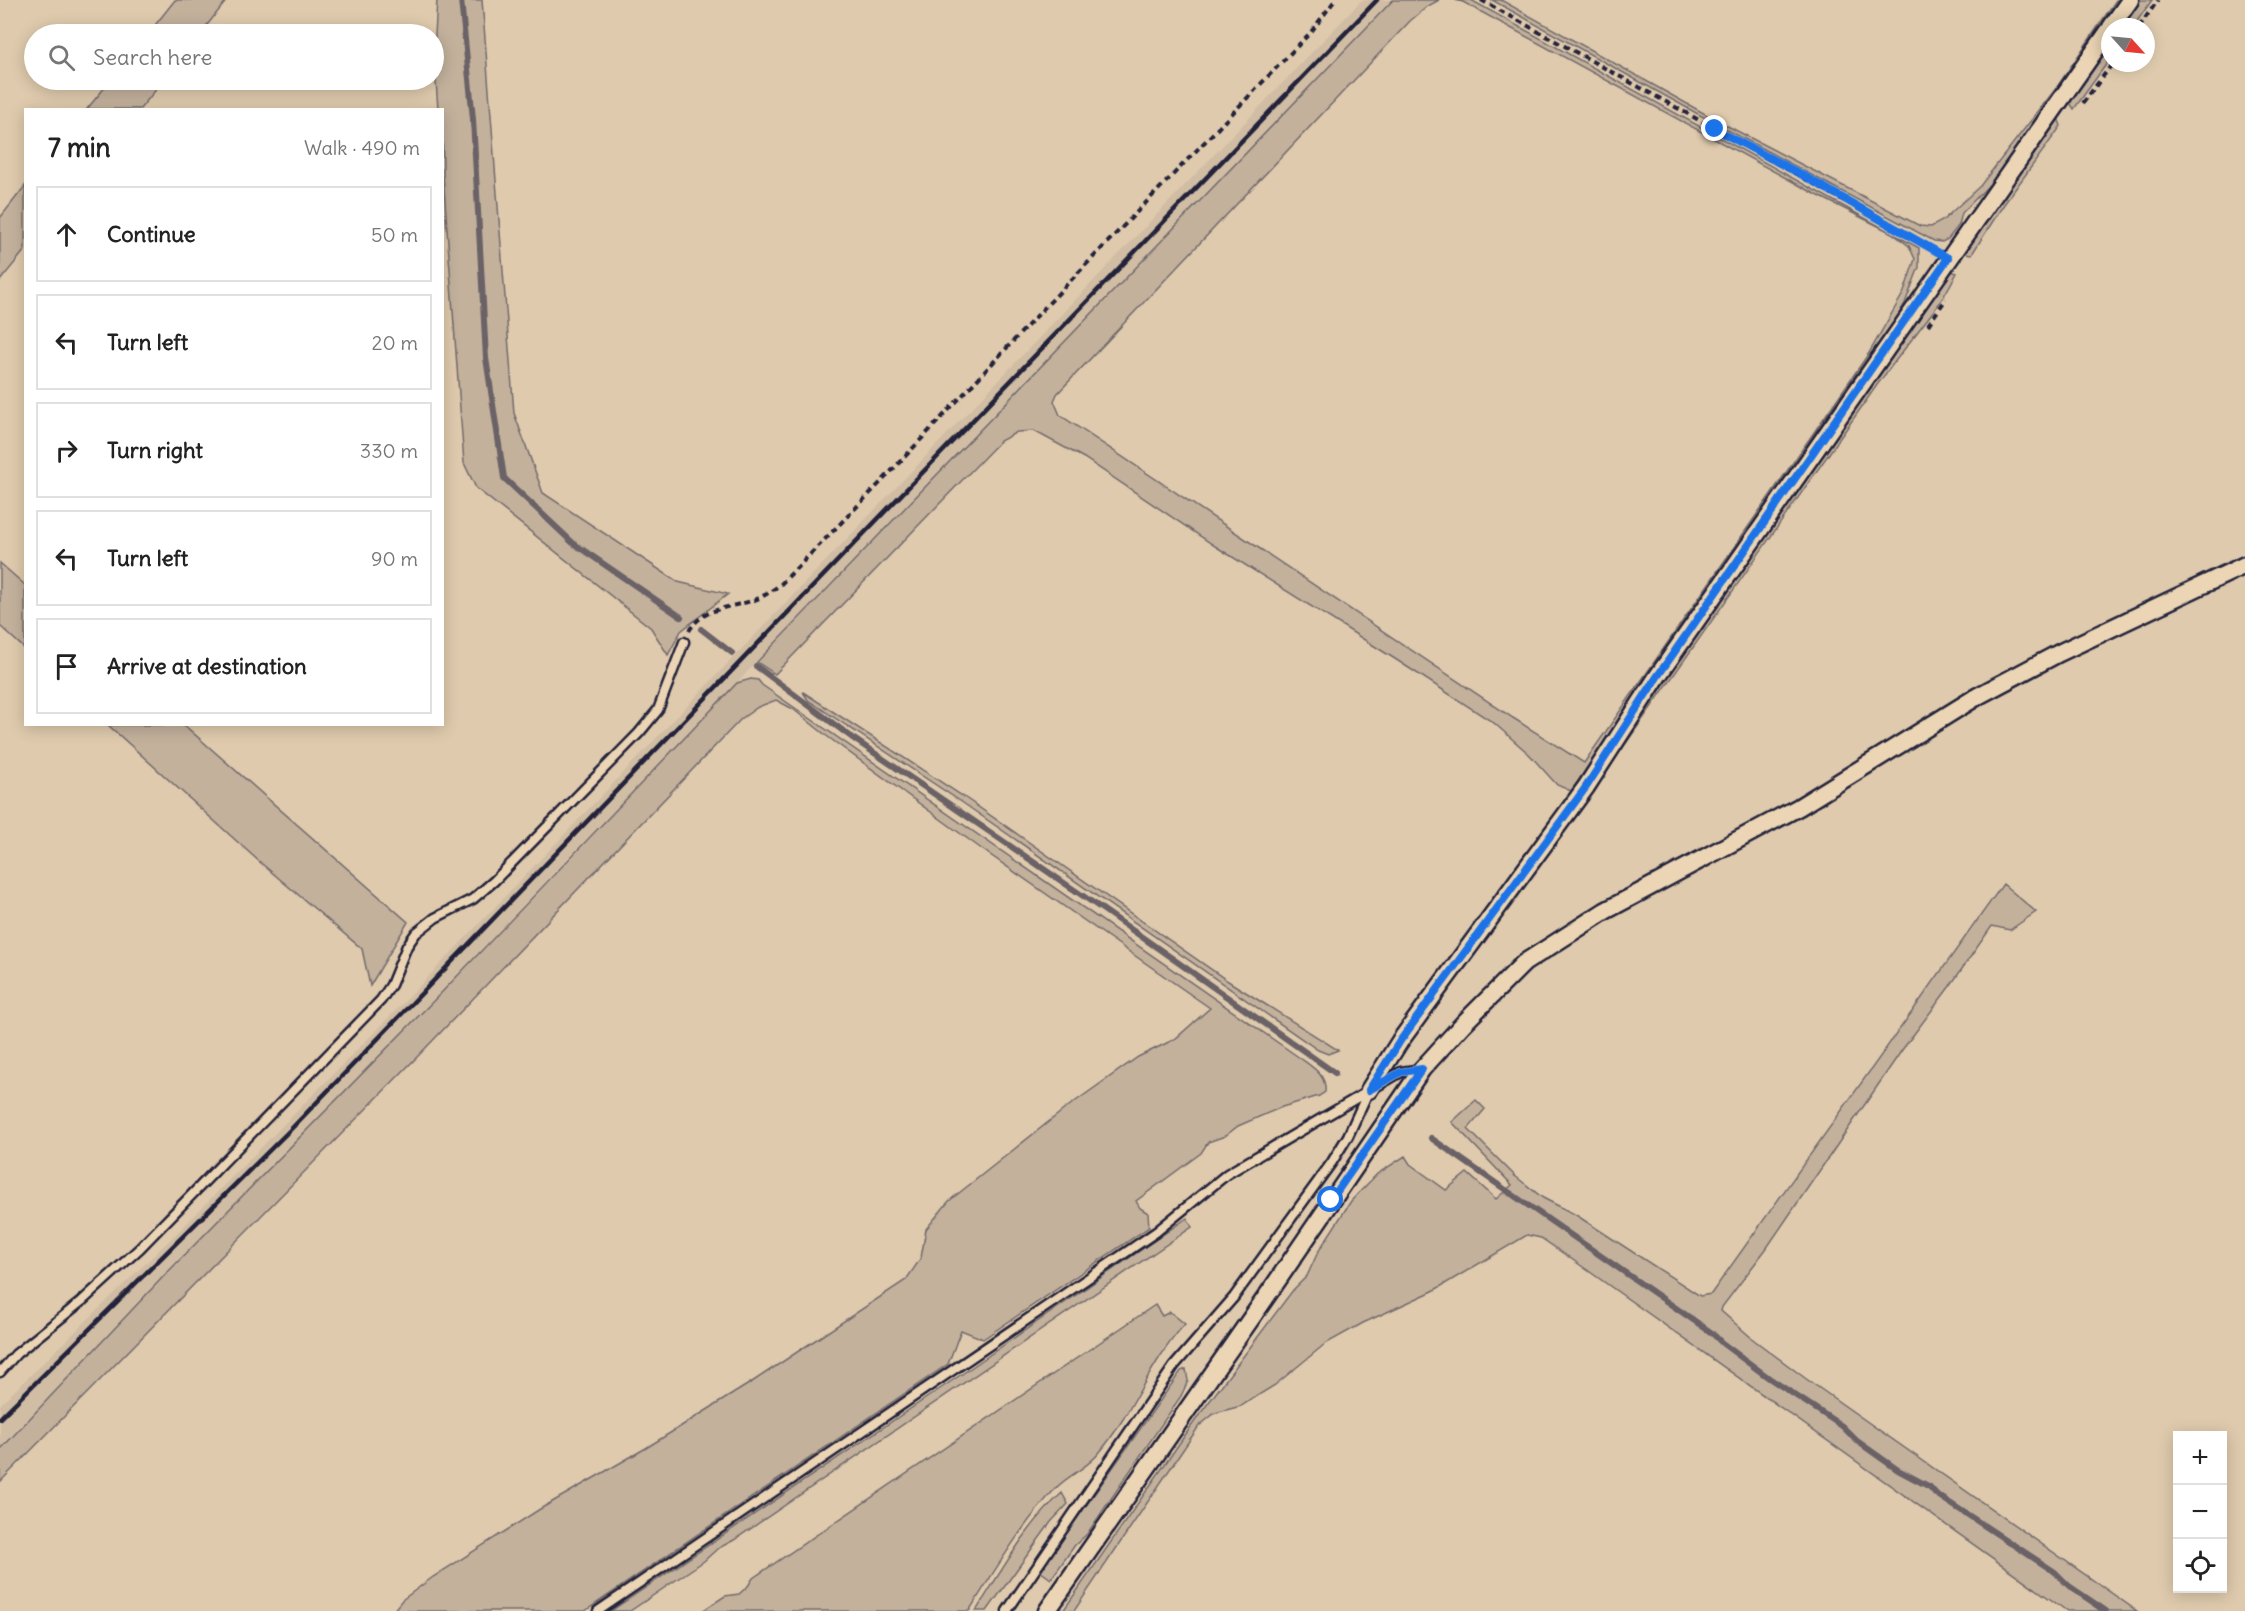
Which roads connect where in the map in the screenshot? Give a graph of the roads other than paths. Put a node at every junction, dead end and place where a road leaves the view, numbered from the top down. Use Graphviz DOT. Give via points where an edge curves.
graph roads {
  1 [pos="2130,0"];
  2 [pos="2118,18"];
  3 [pos="2101,42"];
  4 [pos="2245,565"];
  5 [pos="684,642"];
  6 [pos="1422,1069"];
  7 [pos="1369,1090"];
  8 [pos="0,1372"];
  9 [pos="598,1611"];
  10 [pos="1007,1611"];
  11 [pos="1047,1611"];
  1 -- 2 [label="street"];
  3 -- 7 [label="street" via="1657,677 1586,787 1400,1041"];
  4 -- 6 [label="street" via="1978,696 1799,807 1605,911 1524,963"];
  5 -- 8 [label="lane" via="658,710 639,733 495,881 416,933 381,1000 140,1248"];
  6 -- 7 [label="lane" via="1401,1072"];
  6 -- 11 [label="street"];
  7 -- 9 [label="lane" via="1227,1174 1156,1232"];
  7 -- 10 [label="lane" via="1332,1162 1234,1297 1174,1366"];
}
